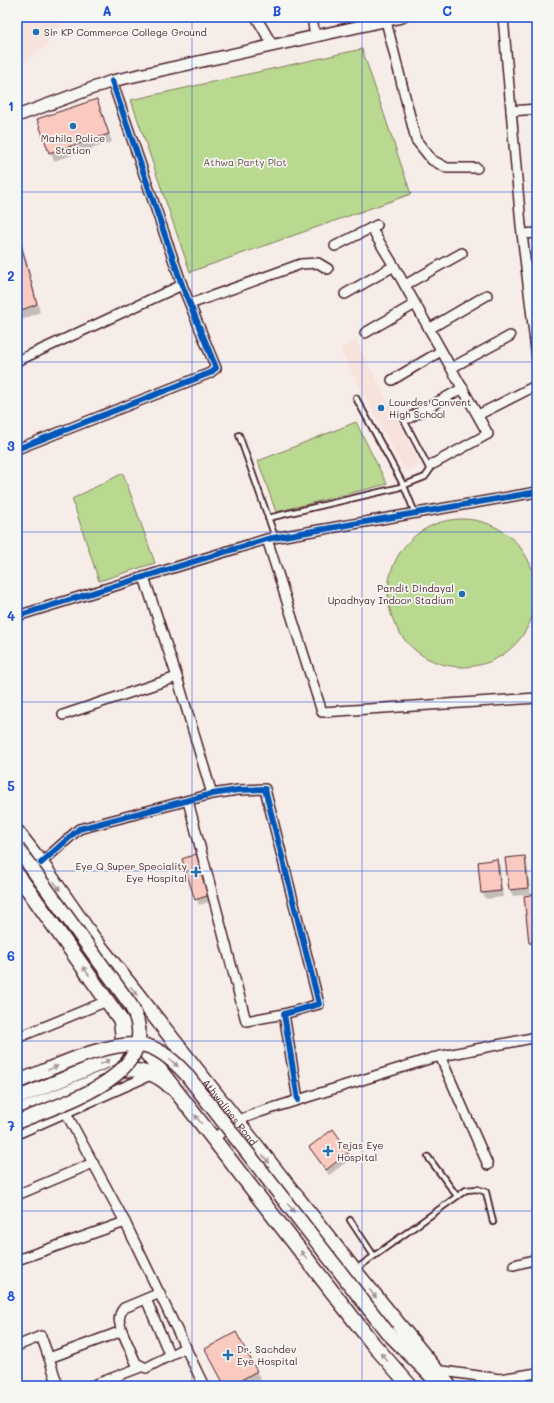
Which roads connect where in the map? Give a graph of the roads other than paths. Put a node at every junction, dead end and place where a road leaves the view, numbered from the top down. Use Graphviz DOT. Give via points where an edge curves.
graph roads {
  1 [pos="256,17"];
  2 [pos="312,17"];
  3 [pos="402,17"];
  4 [pos="503,17"];
  5 [pos="386,21"];
  6 [pos="315,37"];
  7 [pos="273,46"];
  8 [pos="112,81"];
  9 [pos="537,109"];
  10 [pos="511,111"];
  11 [pos="17,116"];
  12 [pos="477,168"];
  13 [pos="537,233"];
  14 [pos="523,234"];
  15 [pos="335,246"];
  16 [pos="462,253"];
  17 [pos="394,266"];
  18 [pos="328,269"];
  19 [pos="182,285"];
  20 [pos="405,285"];
  21 [pos="345,294"];
  22 [pos="487,295"];
  23 [pos="190,304"];
  24 [pos="415,304"];
  25 [pos="429,329"];
  26 [pos="365,333"];
  27 [pos="510,336"];
  28 [pos="441,351"];
  29 [pos="537,359"];
  30 [pos="17,362"];
  31 [pos="451,368"];
  32 [pos="392,380"];
  33 [pos="537,385"];
  34 [pos="463,388"];
  35 [pos="356,398"];
  36 [pos="478,415"];
  37 [pos="406,419"];
  38 [pos="239,435"];
  39 [pos="17,448"];
  40 [pos="432,464"];
  41 [pos="404,486"];
  42 [pos="537,492"];
  43 [pos="415,513"];
  44 [pos="268,518"];
  45 [pos="271,538"];
  46 [pos="144,577"];
  47 [pos="17,616"];
  48 [pos="177,677"];
  49 [pos="537,698"];
  50 [pos="63,715"];
  51 [pos="212,794"];
  52 [pos="188,801"];
  53 [pos="17,832"];
  54 [pos="17,848"];
  55 [pos="41,864"];
  56 [pos="17,874"];
  57 [pos="72,908"];
  58 [pos="51,922"];
  59 [pos="108,1001"];
  60 [pos="284,1014"];
  61 [pos="120,1018"];
  62 [pos="537,1037"];
  63 [pos="17,1038"];
  64 [pos="440,1056"];
  65 [pos="156,1072"];
  66 [pos="17,1082"];
  67 [pos="17,1098"];
  68 [pos="298,1100"];
  69 [pos="17,1112"];
  70 [pos="66,1114"];
  71 [pos="236,1121"];
  72 [pos="17,1122"];
  73 [pos="17,1134"];
  74 [pos="214,1139"];
  75 [pos="428,1157"];
  76 [pos="93,1163"];
  77 [pos="488,1165"];
  78 [pos="17,1195"];
  79 [pos="457,1196"];
  80 [pos="350,1220"];
  81 [pos="125,1222"];
  82 [pos="493,1222"];
  83 [pos="374,1256"];
  84 [pos="537,1259"];
  85 [pos="17,1260"];
  86 [pos="514,1265"];
  87 [pos="354,1270"];
  88 [pos="160,1293"];
  89 [pos="146,1299"];
  90 [pos="122,1331"];
  91 [pos="17,1346"];
  92 [pos="186,1347"];
  93 [pos="170,1356"];
  94 [pos="49,1358"];
  95 [pos="141,1367"];
  96 [pos="436,1370"];
  97 [pos="537,1373"];
  98 [pos="500,1379"];
  99 [pos="58,1386"];
  100 [pos="91,1386"];
  101 [pos="204,1386"];
  102 [pos="410,1386"];
  103 [pos="441,1386"];
  104 [pos="450,1386"];
  105 [pos="493,1386"];
  1 -- 7 [label="street"];
  2 -- 6 [label="street"];
  3 -- 5 [label="street"];
  4 -- 10 [label="street"];
  5 -- 6 [label="street"];
  5 -- 12 [label="street" via="416,140 432,160 447,168"];
  6 -- 7 [label="street"];
  7 -- 8 [label="street"];
  8 -- 11 [label="street"];
  8 -- 19 [label="street"];
  9 -- 10 [label="street"];
  10 -- 14 [label="street"];
  13 -- 14 [label="street"];
  14 -- 29 [label="street"];
  15 -- 17 [label="street" via="374,227"];
  16 -- 20 [label="street"];
  17 -- 20 [label="street"];
  17 -- 21 [label="street"];
  18 -- 23 [label="street" via="318,262 301,264"];
  19 -- 23 [label="street"];
  19 -- 30 [label="street"];
  20 -- 24 [label="street"];
  22 -- 25 [label="street"];
  23 -- 39 [label="street" via="214,361 216,368 213,372"];
  24 -- 25 [label="street"];
  24 -- 26 [label="street"];
  25 -- 28 [label="street"];
  27 -- 31 [label="street"];
  28 -- 31 [label="street"];
  28 -- 32 [label="street"];
  31 -- 34 [label="street"];
  33 -- 36 [label="street"];
  34 -- 36 [label="street"];
  34 -- 37 [label="street"];
  35 -- 41 [label="lane"];
  36 -- 40 [label="street" via="488,434"];
  37 -- 41 [label="lane" via="430,470 424,477"];
  38 -- 44 [label="lane"];
  41 -- 43 [label="lane"];
  41 -- 44 [label="lane"];
  42 -- 43 [label="street"];
  43 -- 45 [label="street"];
  44 -- 45 [label="lane"];
  45 -- 46 [label="street"];
  45 -- 49 [label="street" via="322,712"];
  46 -- 47 [label="street"];
  46 -- 48 [label="street"];
  48 -- 50 [label="street"];
  48 -- 51 [label="street"];
  51 -- 52 [label="street"];
  51 -- 60 [label="street" via="266,789 319,1004"];
  52 -- 55 [label="street" via="79,829"];
  52 -- 60 [label="street" via="246,1021"];
  53 -- 55 [label="main road, Athwalines Road"];
  54 -- 72 [label="main road, bridge" via="130,1004 136,1014 139,1032 139,1040 132,1058 117,1075 78,1096"];
  55 -- 57 [label="main road, Athwalines Road, one-way"];
  56 -- 58 [label="main road"];
  57 -- 58 [label="main road"];
  57 -- 71 [label="main road, Athwalines Road, one-way"];
  59 -- 58 [label="main road, one-way"];
  59 -- 61 [label="main road"];
  59 -- 63 [label="street"];
  60 -- 68 [label="street"];
  61 -- 65 [label="main road"];
  67 -- 61 [label="main road, one-way" via="112,1059 122,1045"];
  62 -- 64 [label="street"];
  64 -- 68 [label="street"];
  64 -- 77 [label="street"];
  65 -- 69 [label="main road" via="122,1070"];
  65 -- 70 [label="street"];
  74 -- 65 [label="main road, one-way"];
  66 -- 103 [label="main road, one-way, bridge" via="118,1045 144,1045 164,1055 186,1074 387,1332"];
  68 -- 71 [label="street"];
  70 -- 73 [label="street"];
  70 -- 76 [label="street"];
  71 -- 74 [label="street"];
  71 -- 87 [label="main road, Athwalines Road, one-way"];
  102 -- 74 [label="main road, one-way" via="373,1344"];
  75 -- 79 [label="lane"];
  76 -- 78 [label="street"];
  76 -- 81 [label="street"];
  79 -- 82 [label="lane" via="470,1189 486,1192"];
  79 -- 83 [label="lane"];
  80 -- 83 [label="lane"];
  81 -- 85 [label="street"];
  81 -- 88 [label="street"];
  83 -- 87 [label="lane"];
  84 -- 86 [label="street"];
  87 -- 96 [label="main road, Athwalines Road, one-way"];
  88 -- 89 [label="street"];
  88 -- 92 [label="street"];
  89 -- 90 [label="street" via="124,1308 120,1313 118,1318"];
  89 -- 93 [label="street"];
  90 -- 94 [label="street"];
  90 -- 95 [label="street" via="136,1363"];
  91 -- 94 [label="street" via="41,1336"];
  92 -- 93 [label="street"];
  92 -- 101 [label="street"];
  93 -- 95 [label="street" via="146,1368"];
  94 -- 99 [label="street"];
  95 -- 100 [label="street"];
  96 -- 98 [label="street"];
  96 -- 104 [label="main road, Athwalines Road"];
  97 -- 98 [label="street"];
  98 -- 105 [label="street"];
}
